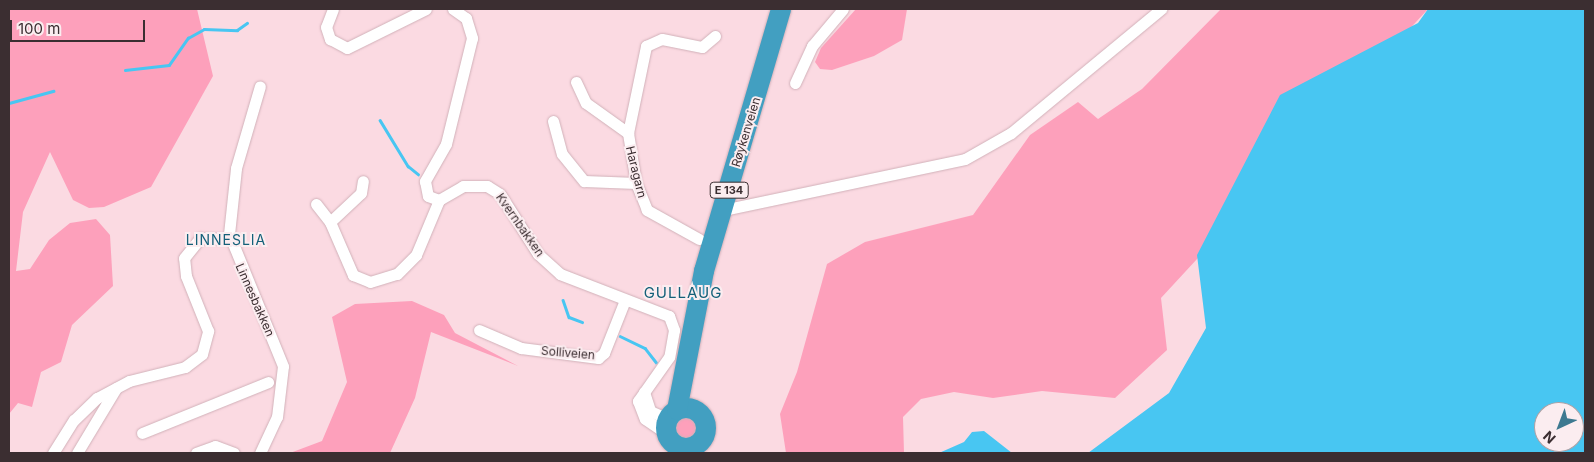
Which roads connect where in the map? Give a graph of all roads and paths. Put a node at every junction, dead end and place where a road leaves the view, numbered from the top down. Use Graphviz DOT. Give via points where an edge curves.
graph roads {
  1 [pos="333,9"];
  2 [pos="426,9"];
  3 [pos="453,9"];
  4 [pos="781,9"];
  5 [pos="843,9"];
  6 [pos="1161,9"];
  7 [pos="715,36"];
  8 [pos="576,82"];
  9 [pos="795,83"];
  10 [pos="260,86"];
  11 [pos="553,121"];
  12 [pos="628,133"];
  13 [pos="363,181"];
  14 [pos="636,183"];
  15 [pos="439,200"];
  16 [pos="316,204"];
  17 [pos="723,210"];
  18 [pos="330,222"];
  19 [pos="230,239"];
  20 [pos="699,239"];
  21 [pos="625,300"];
  22 [pos="479,330"];
  23 [pos="268,382"];
  24 [pos="116,386"];
  25 [pos="142,433"];
  26 [pos="682,434"];
  27 [pos="52,453"];
  28 [pos="76,453"];
  29 [pos="196,453"];
  30 [pos="234,453"];
  31 [pos="260,453"];
  1 -- 2 [label="street" via="326,27 330,40 347,48"];
  3 -- 15 [label="street" via="466,18 472,38 446,144 425,181 428,196"];
  4 -- 17 [label="highway, Røykenveien / E 134"];
  5 -- 9 [label="street" via="812,46"];
  6 -- 17 [label="street" via="1011,134 965,159"];
  7 -- 12 [label="street, Haragarn" via="702,47 662,39 646,46"];
  8 -- 12 [label="street" via="586,103"];
  10 -- 19 [label="street, Linnesbakken" via="236,168"];
  11 -- 14 [label="street" via="562,154 584,181"];
  12 -- 14 [label="street, Haragarn"];
  13 -- 18 [label="street" via="361,193"];
  14 -- 20 [label="street, Haragarn" via="655,217"];
  15 -- 18 [label="street" via="416,255 397,274 378,282 353,275"];
  15 -- 21 [label="street, Kvernbakken" via="471,184 498,192 527,239 553,268 577,283"];
  16 -- 18 [label="street"];
  17 -- 26 [label="highway, Røykenveien / E 134" via="696,305 685,372"];
  19 -- 24 [label="street" via="200,238 184,258 186,276 208,331 202,354 185,367"];
  19 -- 31 [label="street, Linnesbakken" via="283,366 278,417"];
  21 -- 22 [label="street, Solliveien" via="604,353 598,358 521,348"];
  21 -- 26 [label="street, Kvernbakken" via="666,314 674,324 669,356 645,388 646,406"];
  23 -- 25 [label="street"];
  24 -- 27 [label="street" via="82,412"];
  24 -- 28 [label="street"];
  29 -- 30 [label="street" via="216,446"];
}
